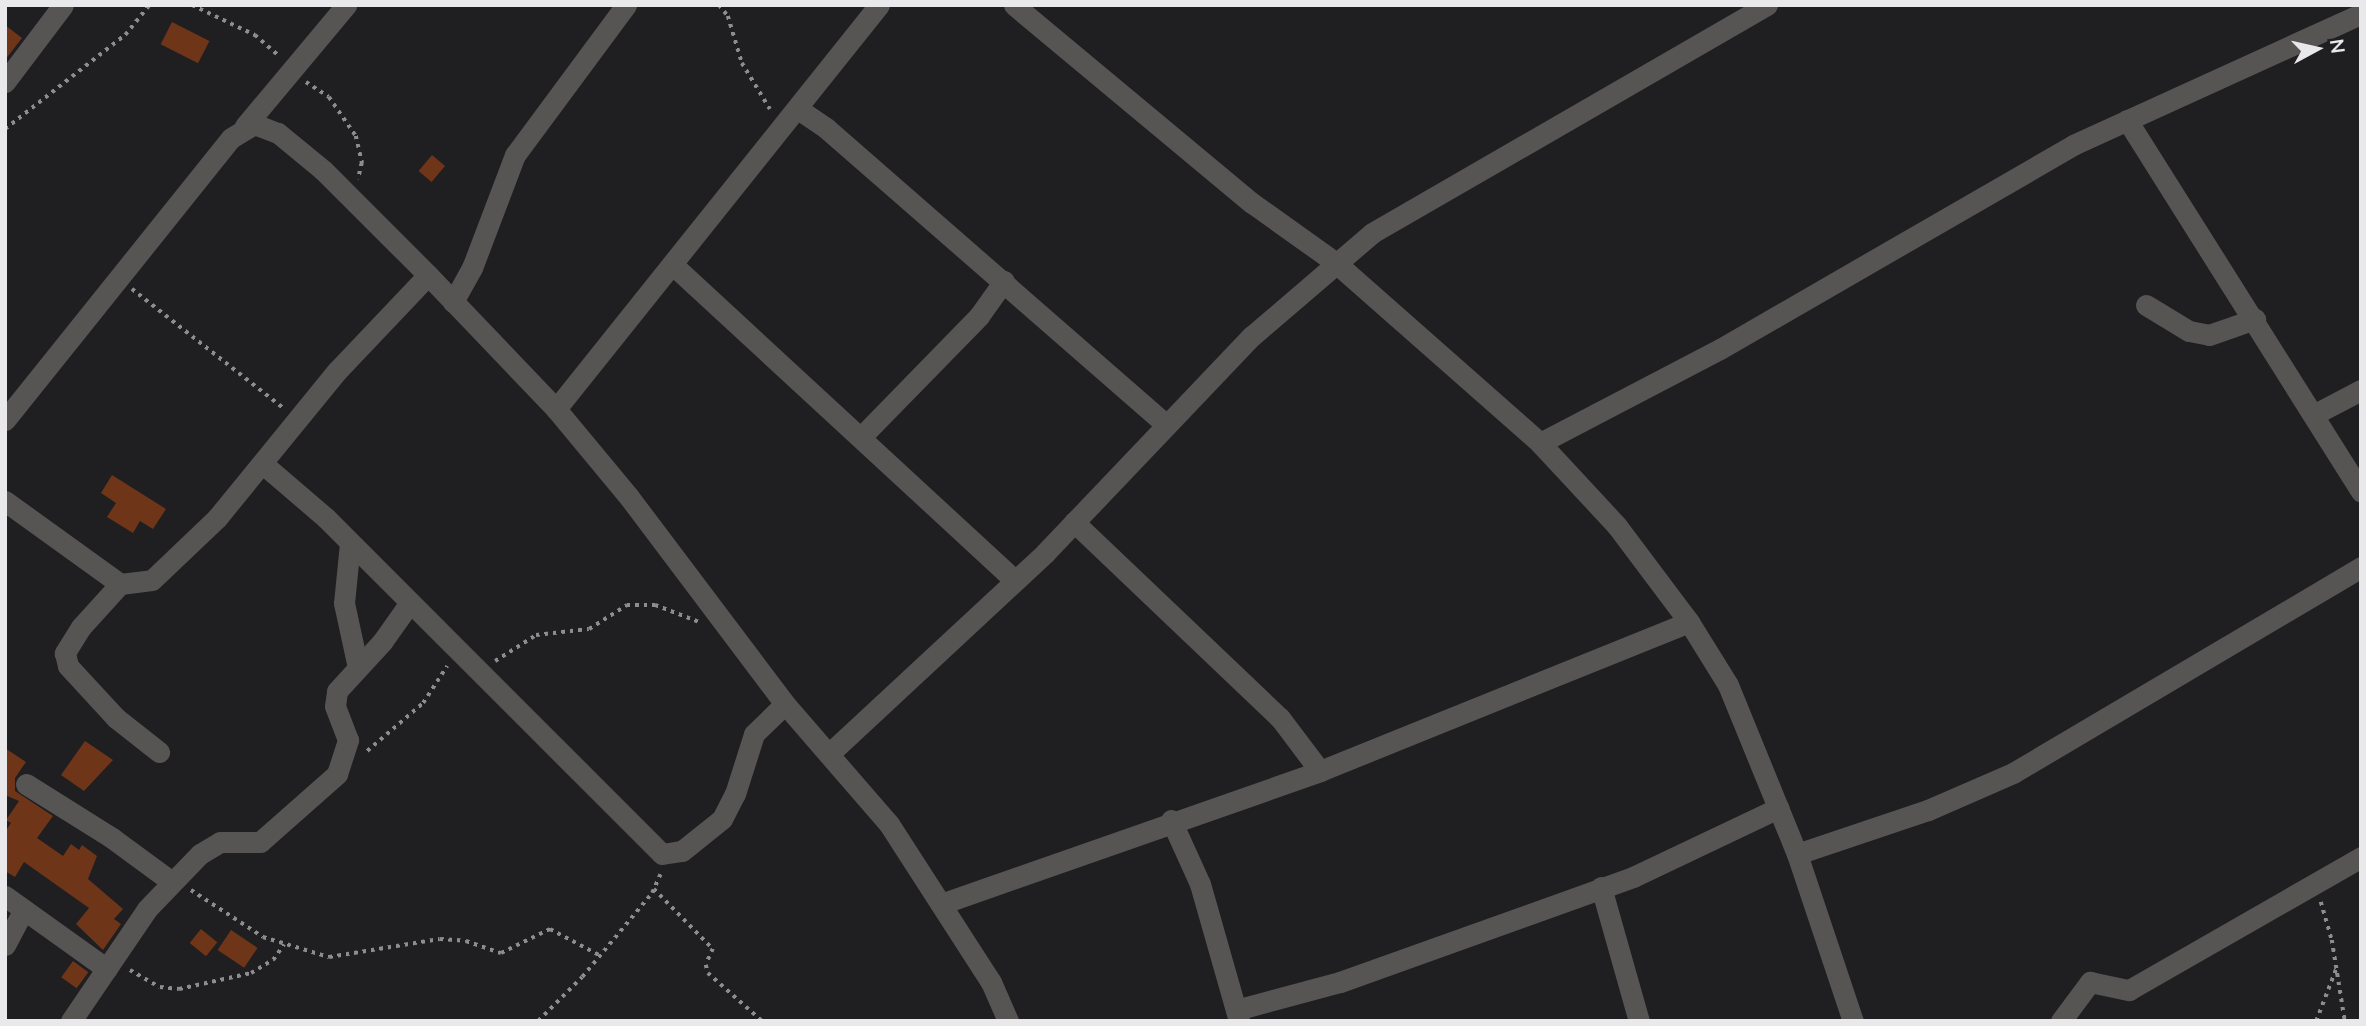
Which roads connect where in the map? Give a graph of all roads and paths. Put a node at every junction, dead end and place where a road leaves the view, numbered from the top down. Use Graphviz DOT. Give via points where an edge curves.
graph roads {
  1 [pos="63,5"];
  2 [pos="149,5"];
  3 [pos="192,5"];
  4 [pos="346,5"];
  5 [pos="626,5"];
  6 [pos="719,5"];
  7 [pos="879,5"];
  8 [pos="1014,5"];
  9 [pos="1767,5"];
  10 [pos="2361,14"];
  11 [pos="291,70"];
  12 [pos="5,82"];
  13 [pos="798,109"];
  14 [pos="2127,120"];
  15 [pos="245,126"];
  16 [pos="784,127"];
  17 [pos="5,129"];
  18 [pos="346,193"];
  19 [pos="1336,263"];
  20 [pos="673,265"];
  21 [pos="428,275"];
  22 [pos="120,280"];
  23 [pos="1004,281"];
  24 [pos="453,302"];
  25 [pos="2146,305"];
  26 [pos="2255,319"];
  27 [pos="2361,390"];
  28 [pos="556,410"];
  29 [pos="2315,414"];
  30 [pos="5,420"];
  31 [pos="299,420"];
  32 [pos="1167,425"];
  33 [pos="861,437"];
  34 [pos="1540,443"];
  35 [pos="263,464"];
  36 [pos="2361,491"];
  37 [pos="5,501"];
  38 [pos="1074,522"];
  39 [pos="350,543"];
  40 [pos="2361,567"];
  41 [pos="1014,580"];
  42 [pos="120,584"];
  43 [pos="409,604"];
  44 [pos="1689,622"];
  45 [pos="729,628"];
  46 [pos="358,668"];
  47 [pos="472,668"];
  48 [pos="785,704"];
  49 [pos="159,752"];
  50 [pos="830,752"];
  51 [pos="342,768"];
  52 [pos="1320,771"];
  53 [pos="26,784"];
  54 [pos="1778,808"];
  55 [pos="1171,820"];
  56 [pos="1797,854"];
  57 [pos="667,856"];
  58 [pos="2361,857"];
  59 [pos="174,880"];
  60 [pos="2315,883"];
  61 [pos="1601,887"];
  62 [pos="654,889"];
  63 [pos="5,896"];
  64 [pos="941,905"];
  65 [pos="24,910"];
  66 [pos="284,944"];
  67 [pos="5,945"];
  68 [pos="598,955"];
  69 [pos="110,965"];
  70 [pos="2337,967"];
  71 [pos="1238,1015"];
  72 [pos="71,1021"];
  73 [pos="538,1021"];
  74 [pos="762,1021"];
  75 [pos="1009,1021"];
  76 [pos="1639,1021"];
  77 [pos="1853,1021"];
  78 [pos="2062,1021"];
  79 [pos="2316,1021"];
  80 [pos="2345,1021"];
  1 -- 12 [label="street"];
  2 -- 17 [label="path" via="125,34"];
  3 -- 11 [label="path" via="255,35"];
  4 -- 11 [label="street"];
  5 -- 24 [label="street" via="515,155 472,268"];
  6 -- 16 [label="path" via="728,16 742,63"];
  7 -- 13 [label="street"];
  8 -- 19 [label="street" via="1252,203"];
  9 -- 19 [label="street" via="1474,170 1372,233"];
  10 -- 14 [label="street"];
  11 -- 15 [label="street"];
  11 -- 18 [label="path" via="329,97 356,136 362,175"];
  13 -- 16 [label="street"];
  13 -- 23 [label="street"];
  14 -- 26 [label="street"];
  14 -- 34 [label="street" via="2030,167 1720,349"];
  15 -- 18 [label="street" via="263,125 278,133"];
  15 -- 22 [label="street"];
  16 -- 20 [label="street"];
  18 -- 21 [label="street"];
  19 -- 32 [label="street" via="1252,336"];
  19 -- 34 [label="street"];
  20 -- 28 [label="street"];
  20 -- 33 [label="street"];
  21 -- 24 [label="street"];
  21 -- 31 [label="street" via="337,371"];
  22 -- 30 [label="street"];
  22 -- 31 [label="path"];
  23 -- 32 [label="street"];
  23 -- 33 [label="street" via="979,316"];
  24 -- 28 [label="street"];
  25 -- 26 [label="street" via="2189,331 2209,335"];
  26 -- 29 [label="street"];
  27 -- 29 [label="street"];
  28 -- 45 [label="street"];
  29 -- 36 [label="street"];
  31 -- 35 [label="street"];
  32 -- 38 [label="street"];
  33 -- 41 [label="street"];
  34 -- 44 [label="street" via="1617,526"];
  35 -- 39 [label="street"];
  35 -- 42 [label="street" via="185,552 157,576 138,584"];
  37 -- 42 [label="street"];
  38 -- 41 [label="street"];
  38 -- 52 [label="street" via="1280,718"];
  39 -- 43 [label="street"];
  39 -- 46 [label="street" via="344,603"];
  40 -- 56 [label="street" via="2012,773 1928,810"];
  41 -- 50 [label="street"];
  42 -- 49 [label="street" via="81,627 65,653 68,666 116,718"];
  43 -- 46 [label="street"];
  43 -- 47 [label="street"];
  44 -- 52 [label="street"];
  44 -- 54 [label="street" via="1728,685"];
  45 -- 47 [label="path" via="690,620 655,605 627,605 589,629 536,635"];
  45 -- 48 [label="street"];
  46 -- 51 [label="street" via="334,696 348,740"];
  47 -- 51 [label="path" via="446,666 423,703 359,759"];
  47 -- 57 [label="street" via="642,838"];
  48 -- 50 [label="street"];
  48 -- 57 [label="street" via="754,734 722,819 681,851"];
  50 -- 64 [label="street" via="889,824"];
  51 -- 59 [label="street" via="268,837 245,845 213,844"];
  52 -- 55 [label="street"];
  53 -- 59 [label="street"];
  54 -- 56 [label="street"];
  54 -- 61 [label="street"];
  55 -- 64 [label="street" via="1073,860"];
  55 -- 71 [label="street" via="1200,884"];
  56 -- 77 [label="street"];
  57 -- 62 [label="path"];
  58 -- 60 [label="street"];
  59 -- 66 [label="path" via="243,926"];
  59 -- 69 [label="street" via="147,909"];
  60 -- 70 [label="path"];
  60 -- 78 [label="street" via="2129,990 2090,982"];
  61 -- 71 [label="street"];
  61 -- 76 [label="street"];
  62 -- 68 [label="path"];
  62 -- 74 [label="path" via="713,949 705,965 708,973"];
  63 -- 65 [label="street"];
  64 -- 75 [label="street" via="991,982"];
  65 -- 67 [label="street"];
  65 -- 69 [label="street"];
  66 -- 68 [label="path" via="337,957 414,941 452,939 501,953 551,929"];
  66 -- 69 [label="path" via="273,960 251,973 172,990"];
  68 -- 73 [label="path"];
  69 -- 72 [label="street"];
  70 -- 79 [label="path"];
  70 -- 80 [label="path"];
}
